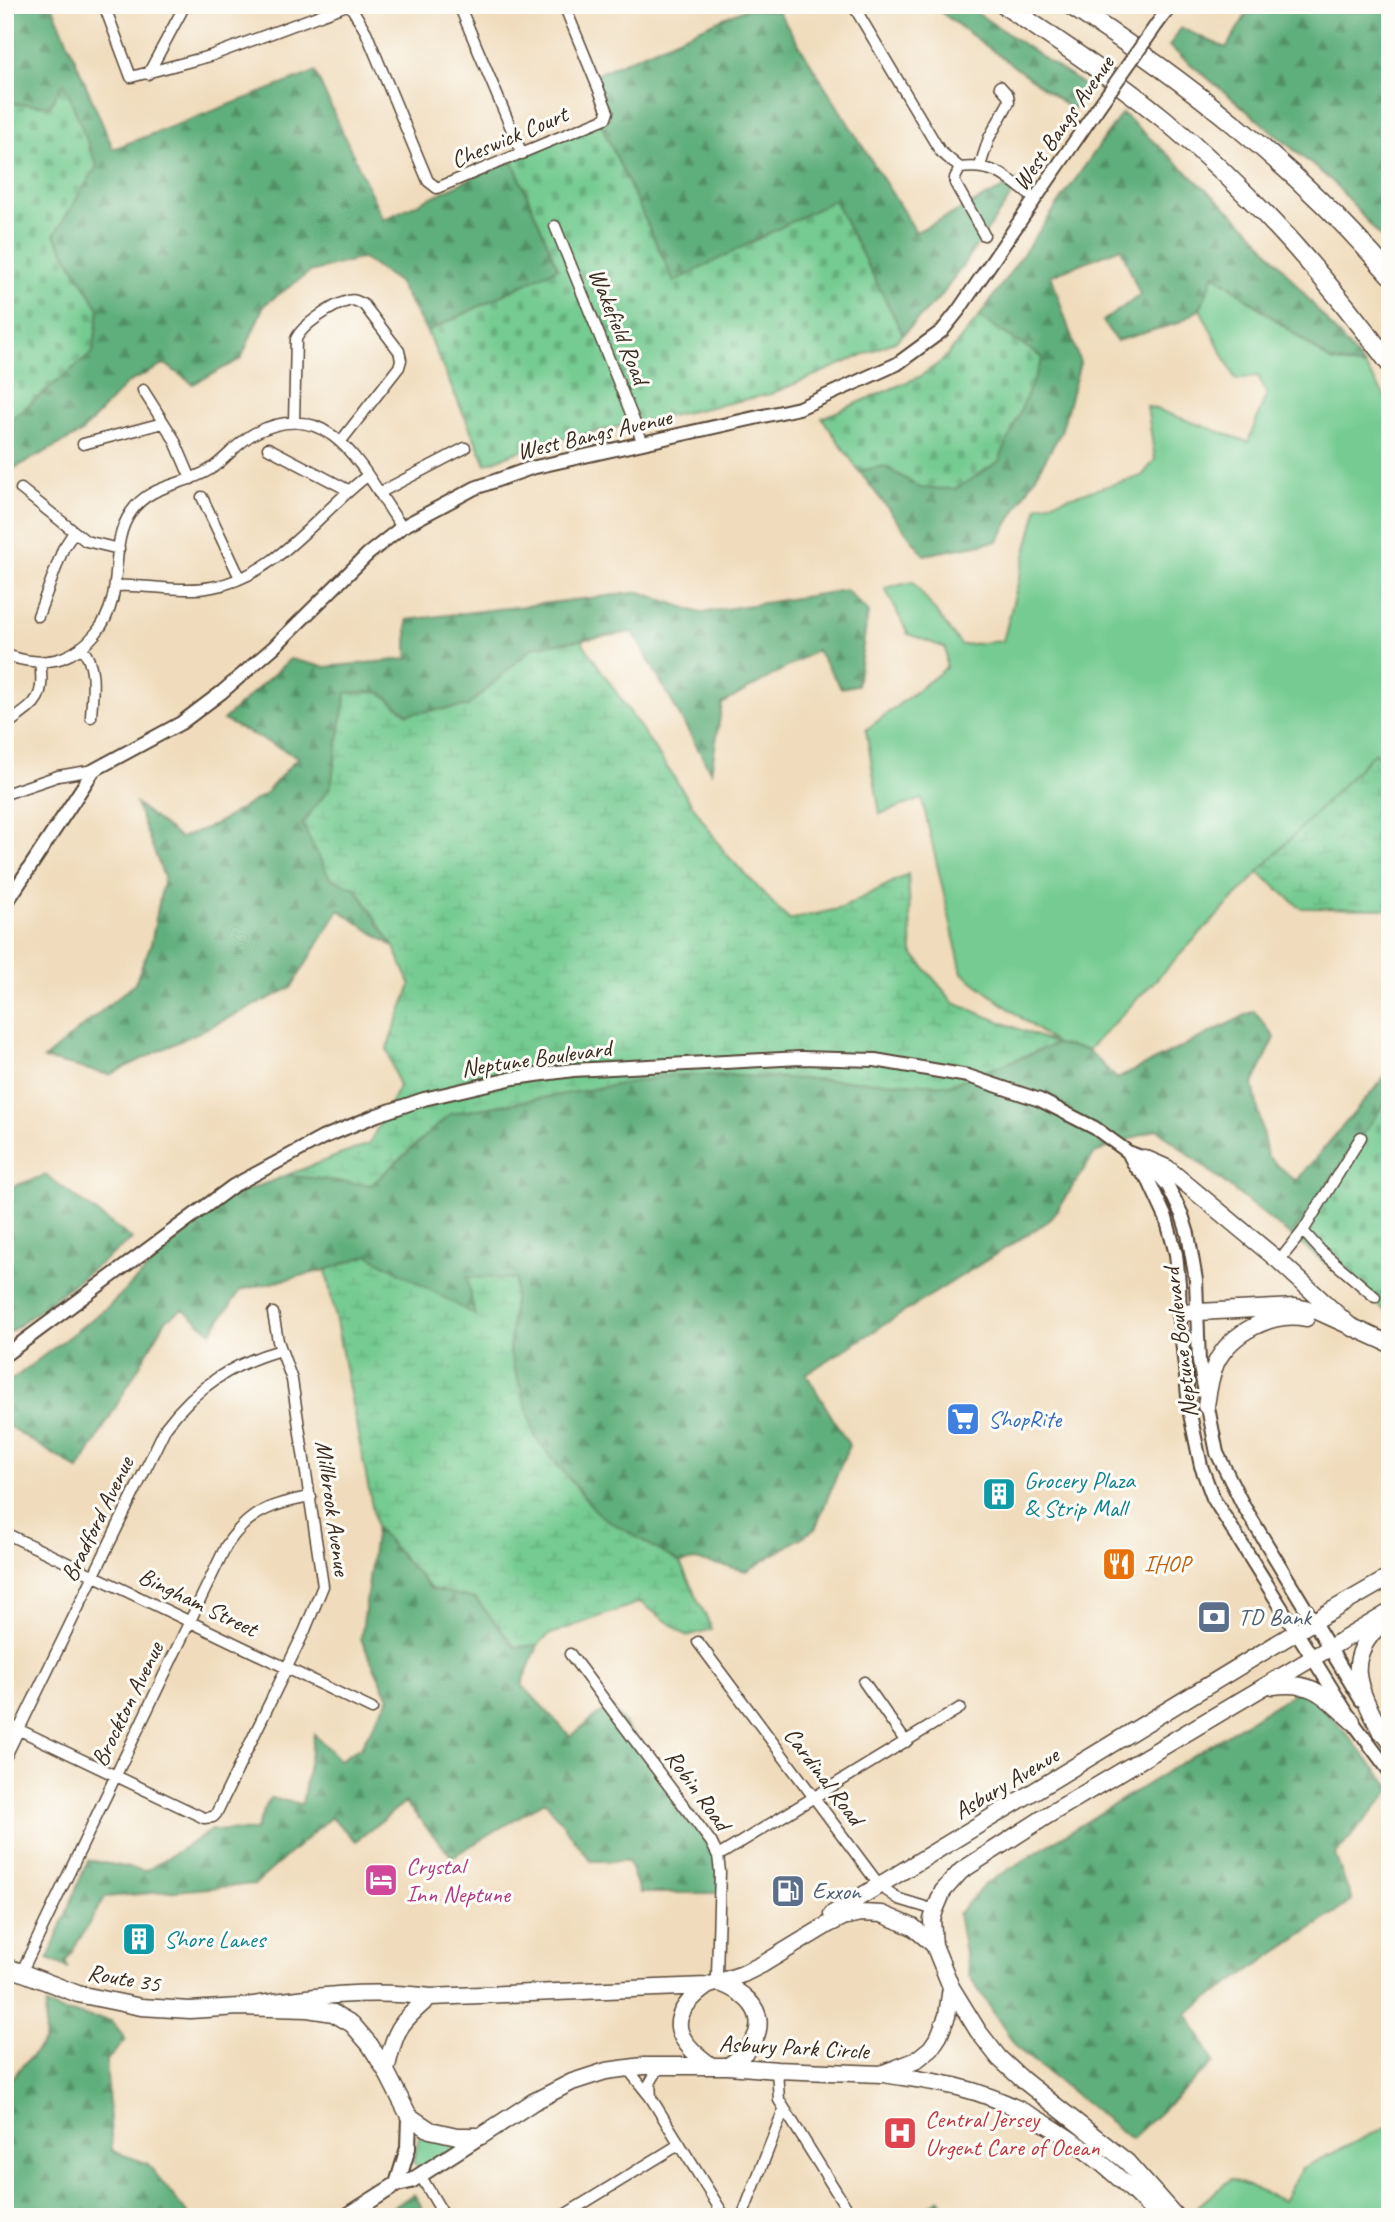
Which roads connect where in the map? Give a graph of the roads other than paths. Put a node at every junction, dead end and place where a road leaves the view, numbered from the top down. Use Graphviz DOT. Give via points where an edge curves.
graph roads {
  1 [pos="104,5"];
  2 [pos="185,5"];
  3 [pos="348,5"];
  4 [pos="459,5"];
  5 [pos="564,5"];
  6 [pos="853,5"];
  7 [pos="1004,5"];
  8 [pos="1070,5"];
  9 [pos="1171,5"];
  10 [pos="148,74"];
  11 [pos="1000,86"];
  12 [pos="522,154"];
  13 [pos="981,166"];
  14 [pos="960,168"];
  15 [pos="1035,200"];
  16 [pos="555,226"];
  17 [pos="984,235"];
  18 [pos="1390,275"];
  19 [pos="1390,364"];
  20 [pos="143,390"];
  21 [pos="294,422"];
  22 [pos="163,423"];
  23 [pos="341,441"];
  24 [pos="643,443"];
  25 [pos="83,444"];
  26 [pos="268,448"];
  27 [pos="465,448"];
  28 [pos="368,476"];
  29 [pos="191,479"];
  30 [pos="21,489"];
  31 [pos="348,490"];
  32 [pos="379,493"];
  33 [pos="202,498"];
  34 [pos="402,527"];
  35 [pos="74,532"];
  36 [pos="119,549"];
  37 [pos="240,578"];
  38 [pos="116,586"];
  39 [pos="38,616"];
  40 [pos="81,648"];
  41 [pos="5,654"];
  42 [pos="40,662"];
  43 [pos="91,717"];
  44 [pos="5,726"];
  45 [pos="94,770"];
  46 [pos="5,794"];
  47 [pos="5,905"];
  48 [pos="1361,1138"];
  49 [pos="1128,1152"];
  50 [pos="1144,1158"];
  51 [pos="1303,1231"];
  52 [pos="1279,1261"];
  53 [pos="1375,1297"];
  54 [pos="1197,1311"];
  55 [pos="273,1313"];
  56 [pos="1179,1313"];
  57 [pos="1352,1328"];
  58 [pos="1390,1343"];
  59 [pos="281,1350"];
  60 [pos="5,1355"];
  61 [pos="1206,1406"];
  62 [pos="1193,1434"];
  63 [pos="1223,1465"];
  64 [pos="311,1497"];
  65 [pos="5,1533"];
  66 [pos="93,1575"];
  67 [pos="1390,1577"];
  68 [pos="1390,1614"];
  69 [pos="1314,1621"];
  70 [pos="190,1622"];
  71 [pos="1297,1632"];
  72 [pos="698,1642"];
  73 [pos="1330,1648"];
  74 [pos="570,1654"];
  75 [pos="1313,1659"];
  76 [pos="286,1668"];
  77 [pos="863,1682"];
  78 [pos="1264,1687"];
  79 [pos="960,1708"];
  80 [pos="372,1709"];
  81 [pos="1352,1721"];
  82 [pos="5,1723"];
  83 [pos="19,1729"];
  84 [pos="1385,1738"];
  85 [pos="906,1742"];
  86 [pos="5,1758"];
  87 [pos="1390,1772"];
  88 [pos="116,1776"];
  89 [pos="814,1798"];
  90 [pos="718,1856"];
  91 [pos="880,1886"];
  92 [pos="935,1910"];
  93 [pos="934,1945"];
  94 [pos="5,1966"];
  95 [pos="21,1973"];
  96 [pos="714,1981"];
  97 [pos="951,1987"];
  98 [pos="430,1997"];
  99 [pos="239,2007"];
  100 [pos="709,2065"];
  101 [pos="660,2066"];
  102 [pos="728,2066"];
  103 [pos="627,2068"];
  104 [pos="777,2070"];
  105 [pos="386,2071"];
  106 [pos="881,2074"];
  107 [pos="652,2098"];
  108 [pos="784,2109"];
  109 [pos="408,2116"];
  110 [pos="481,2136"];
  111 [pos="680,2144"];
  112 [pos="420,2175"];
  113 [pos="397,2184"];
  114 [pos="345,2217"];
  115 [pos="444,2217"];
  116 [pos="561,2217"];
  117 [pos="725,2217"];
  118 [pos="742,2217"];
  119 [pos="852,2217"];
  120 [pos="1158,2217"];
  121 [pos="1176,2217"];
  1 -- 10 [label="street" via="131,77"];
  2 -- 10 [label="street"];
  3 -- 10 [label="street"];
  3 -- 12 [label="street, Cheswick Court" via="366,32 428,181 443,187"];
  4 -- 12 [label="street"];
  5 -- 12 [label="street, Cheswick Court" via="608,112 606,118"];
  6 -- 14 [label="street" via="940,151"];
  7 -- 19 [label="highway" via="1162,118 1216,165 1313,265"];
  8 -- 18 [label="highway" via="1249,135 1316,196"];
  9 -- 15 [label="street, West Bangs Avenue, bridge"];
  11 -- 13 [label="street" via="1009,102 989,138"];
  13 -- 14 [label="street"];
  13 -- 15 [label="street" via="1000,172"];
  14 -- 17 [label="street" via="955,183"];
  15 -- 24 [label="street, West Bangs Avenue" via="942,331 897,364 799,408"];
  16 -- 24 [label="street, Wakefield Road"];
  20 -- 22 [label="street"];
  21 -- 23 [label="street"];
  21 -- 23 [label="street" via="299,332 346,301 356,300 399,351 401,360"];
  21 -- 29 [label="street" via="251,435 213,468"];
  22 -- 25 [label="street"];
  22 -- 29 [label="street"];
  23 -- 28 [label="street"];
  24 -- 34 [label="street, West Bangs Avenue" via="512,474"];
  26 -- 31 [label="street"];
  27 -- 32 [label="street"];
  28 -- 31 [label="street"];
  28 -- 32 [label="street"];
  29 -- 36 [label="street" via="156,490 137,503 122,531"];
  30 -- 35 [label="street"];
  31 -- 37 [label="street" via="282,553"];
  32 -- 34 [label="street"];
  33 -- 37 [label="street"];
  34 -- 45 [label="street, West Bangs Avenue" via="222,692 181,723"];
  35 -- 36 [label="street" via="95,545"];
  35 -- 39 [label="street"];
  36 -- 38 [label="street"];
  37 -- 38 [label="street" via="203,588"];
  38 -- 40 [label="street" via="101,627"];
  40 -- 42 [label="street"];
  40 -- 43 [label="street" via="93,671"];
  41 -- 42 [label="street"];
  42 -- 44 [label="street" via="41,695"];
  45 -- 46 [label="street" via="58,776"];
  45 -- 47 [label="street, West Bangs Avenue"];
  48 -- 51 [label="street"];
  49 -- 50 [label="street, Neptune Boulevard"];
  49 -- 56 [label="street, Neptune Boulevard" via="1148,1179 1166,1218 1179,1283"];
  49 -- 60 [label="street, Neptune Boulevard" via="1095,1128 1040,1100 968,1076 897,1063 801,1058 605,1067 514,1078 409,1104 295,1151 203,1207"];
  50 -- 52 [label="main road" via="1167,1168"];
  50 -- 54 [label="street, Neptune Boulevard" via="1168,1186 1182,1215 1196,1280"];
  51 -- 52 [label="street"];
  51 -- 53 [label="street"];
  52 -- 57 [label="main road"];
  54 -- 56 [label="main road"];
  54 -- 57 [label="main road" via="1295,1307 1317,1311"];
  54 -- 61 [label="street, Neptune Boulevard"];
  55 -- 59 [label="street, Millbrook Avenue"];
  56 -- 62 [label="street, Neptune Boulevard"];
  57 -- 58 [label="main road"];
  57 -- 61 [label="main road" via="1297,1316 1262,1321 1234,1340 1217,1360"];
  59 -- 64 [label="street, Millbrook Avenue" via="292,1380"];
  59 -- 66 [label="street, Bradford Avenue" via="223,1373 178,1411 156,1444"];
  61 -- 63 [label="street, Neptune Boulevard"];
  62 -- 63 [label="street" via="1206,1458"];
  62 -- 71 [label="street, Neptune Boulevard" via="1213,1498"];
  63 -- 69 [label="street, Neptune Boulevard"];
  64 -- 70 [label="street, Brockton Avenue" via="276,1504 242,1526 226,1546"];
  64 -- 76 [label="street, Millbrook Avenue" via="323,1586"];
  65 -- 66 [label="street, Bingham Street"];
  66 -- 70 [label="street, Bingham Street"];
  66 -- 83 [label="street, Bradford Avenue"];
  67 -- 69 [label="main road, Asbury Avenue"];
  68 -- 73 [label="main road, Asbury Avenue"];
  68 -- 84 [label="main road" via="1364,1642 1357,1678"];
  69 -- 71 [label="main road, Asbury Avenue"];
  69 -- 73 [label="street, Neptune Boulevard"];
  70 -- 76 [label="street, Bingham Street"];
  70 -- 88 [label="street, Brockton Avenue"];
  71 -- 75 [label="street, Neptune Boulevard"];
  71 -- 91 [label="main road, Asbury Avenue"];
  72 -- 89 [label="street, Cardinal Road"];
  73 -- 75 [label="main road, Asbury Avenue"];
  73 -- 84 [label="street, Neptune Boulevard"];
  74 -- 90 [label="street, Robin Road"];
  75 -- 78 [label="main road, Asbury Avenue"];
  75 -- 81 [label="street, Neptune Boulevard"];
  76 -- 80 [label="street, Bingham Street"];
  76 -- 88 [label="street, Millbrook Avenue" via="213,1817 204,1818"];
  77 -- 85 [label="street"];
  78 -- 81 [label="main road" via="1304,1685 1317,1690"];
  78 -- 92 [label="main road, Asbury Avenue" via="961,1871 943,1891"];
  79 -- 85 [label="street"];
  81 -- 87 [label="street, Neptune Boulevard"];
  82 -- 83 [label="street"];
  83 -- 86 [label="street, Bradford Avenue"];
  83 -- 88 [label="street"];
  85 -- 89 [label="street"];
  88 -- 95 [label="street, Brockton Avenue"];
  89 -- 90 [label="street"];
  89 -- 91 [label="street, Cardinal Road"];
  90 -- 96 [label="street, Robin Road"];
  91 -- 92 [label="street, Cardinal Road" via="899,1899"];
  91 -- 96 [label="main road, Asbury Avenue"];
  92 -- 93 [label="main road, Asbury Avenue"];
  93 -- 96 [label="main road" via="900,1920 861,1913 829,1924 763,1964"];
  93 -- 97 [label="main road"];
  94 -- 95 [label="main road, Route 35"];
  95 -- 99 [label="main road, Route 35" via="78,1994 141,2007"];
  96 -- 98 [label="main road"];
  96 -- 100 [label="main road" via="688,2000 678,2021 688,2046"];
  96 -- 102 [label="main road" via="752,2002 758,2026 749,2050"];
  97 -- 106 [label="main road, Asbury Park Circle" via="947,2017 931,2048 915,2062"];
  97 -- 121 [label="main road" via="999,2058 1127,2162"];
  98 -- 99 [label="main road" via="366,1993"];
  98 -- 105 [label="main road" via="399,2026"];
  99 -- 105 [label="main road" via="333,2013 352,2024"];
  100 -- 101 [label="main road, Asbury Park Circle"];
  100 -- 102 [label="main road, Asbury Park Circle"];
  101 -- 103 [label="main road, Asbury Park Circle"];
  101 -- 107 [label="street" via="650,2083"];
  102 -- 104 [label="main road, Asbury Park Circle"];
  103 -- 107 [label="street"];
  103 -- 110 [label="main road, Asbury Park Circle" via="562,2087"];
  104 -- 106 [label="main road, Asbury Park Circle"];
  104 -- 108 [label="street"];
  105 -- 109 [label="main road"];
  106 -- 120 [label="main road" via="957,2087 1036,2118 1090,2154"];
  107 -- 111 [label="street"];
  108 -- 118 [label="street"];
  108 -- 119 [label="street"];
  109 -- 110 [label="main road" via="441,2134"];
  109 -- 113 [label="main road" via="408,2148"];
  110 -- 112 [label="main road"];
  111 -- 116 [label="street"];
  111 -- 117 [label="street"];
  112 -- 113 [label="main road"];
  112 -- 115 [label="street"];
  113 -- 114 [label="main road"];
}
